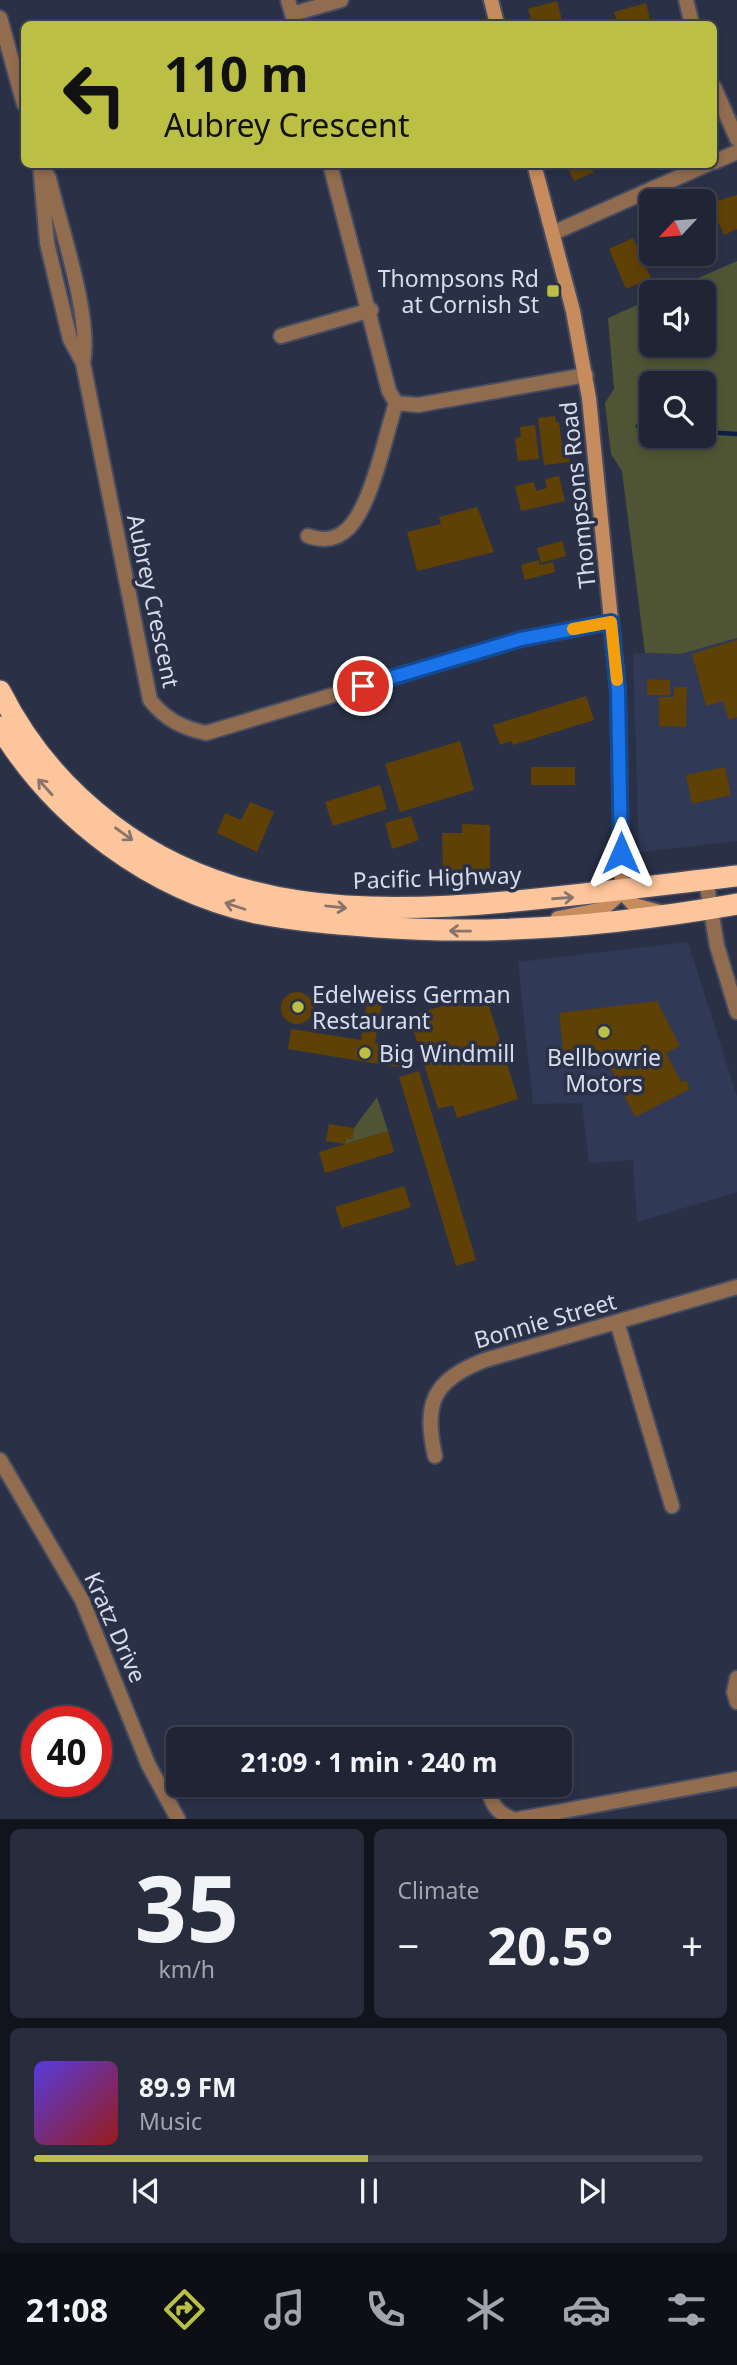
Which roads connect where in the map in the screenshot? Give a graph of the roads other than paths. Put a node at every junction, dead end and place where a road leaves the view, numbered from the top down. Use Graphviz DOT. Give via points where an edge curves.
graph roads {
  1 [pos="341,0"];
  2 [pos="491,0"];
  3 [pos="685,0"];
  4 [pos="291,13"];
  5 [pos="0,19"];
  6 [pos="496,21"];
  7 [pos="691,21"];
  8 [pos="21,93"];
  9 [pos="717,95"];
  10 [pos="737,139"];
  11 [pos="737,152"];
  12 [pos="717,161"];
  13 [pos="41,168"];
  14 [pos="331,168"];
  15 [pos="535,168"];
  16 [pos="699,168"];
  17 [pos="553,233"];
  18 [pos="370,310"];
  19 [pos="281,336"];
  20 [pos="586,375"];
  21 [pos="396,403"];
  22 [pos="308,536"];
  23 [pos="611,622"];
  24 [pos="0,691"];
  25 [pos="0,727"];
  26 [pos="737,876"];
  27 [pos="706,880"];
  28 [pos="622,892"];
  29 [pos="737,904"];
  30 [pos="710,909"];
  31 [pos="675,915"];
  32 [pos="510,930"];
  33 [pos="737,1012"];
  34 [pos="737,1287"];
  35 [pos="617,1322"];
  36 [pos="435,1455"];
  37 [pos="0,1460"];
  38 [pos="672,1506"];
  39 [pos="737,1678"];
  40 [pos="737,1702"];
  41 [pos="737,1779"];
  42 [pos="490,1797"];
  43 [pos="178,1819"];
  44 [pos="513,1819"];
  45 [pos="519,1819"];
  1 -- 4 [label="street"];
  2 -- 6 [label="street"];
  3 -- 7 [label="street"];
  5 -- 8 [label="street"];
  9 -- 10 [label="street"];
  11 -- 12 [label="street"];
  13 -- 23 [label="street, Aubrey Crescent" via="47,243 70,339 83,363 150,700 161,714 206,733 521,639"];
  14 -- 18 [label="street"];
  15 -- 17 [label="street, Thompsons Road"];
  16 -- 17 [label="street"];
  17 -- 20 [label="street, Thompsons Road"];
  18 -- 19 [label="street"];
  18 -- 21 [label="street" via="389,391"];
  20 -- 21 [label="street" via="418,405"];
  20 -- 23 [label="street, Thompsons Road"];
  21 -- 22 [label="street" via="362,508 352,524 332,538"];
  23 -- 28 [label="street, Thompsons Road" via="618,691"];
  24 -- 28 [label="highway, Pacific Highway, one-way" via="33,745 98,814 150,852 218,883 253,894 355,909 446,908"];
  32 -- 25 [label="highway, Pacific Highway, one-way" via="397,929 311,922 255,912 189,890 118,852 92,831 44,787"];
  26 -- 27 [label="highway, Pacific Highway"];
  27 -- 28 [label="highway, Pacific Highway"];
  27 -- 30 [label="street"];
  28 -- 31 [label="street" via="634,905"];
  28 -- 32 [label="street, Pacific Highway" via="597,911"];
  29 -- 30 [label="highway, Pacific Highway"];
  30 -- 31 [label="highway, Pacific Highway"];
  30 -- 33 [label="street"];
  31 -- 32 [label="highway, Pacific Highway"];
  34 -- 35 [label="street, Bonnie Street"];
  35 -- 36 [label="street, Bonnie Street" via="485,1360 454,1374 430,1405"];
  35 -- 38 [label="street"];
  37 -- 43 [label="street, Kratz Drive" via="82,1600 148,1765"];
  39 -- 40 [label="street"];
  41 -- 45 [label="street"];
  42 -- 44 [label="street" via="503,1815"];
}
